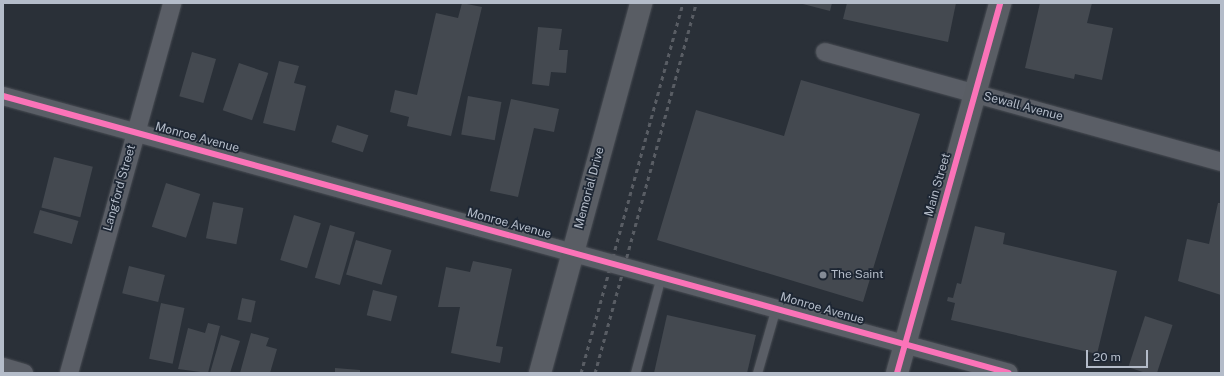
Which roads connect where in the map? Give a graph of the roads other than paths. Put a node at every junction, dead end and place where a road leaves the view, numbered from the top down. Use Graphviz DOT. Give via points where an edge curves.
graph roads {
  1 [pos="172,3"];
  2 [pos="641,3"];
  3 [pos="1000,3"];
  4 [pos="826,52"];
  5 [pos="975,94"];
  6 [pos="3,96"];
  7 [pos="136,133"];
  8 [pos="1221,162"];
  9 [pos="573,253"];
  10 [pos="661,276"];
  11 [pos="776,307"];
  12 [pos="906,344"];
  13 [pos="3,367"];
  14 [pos="24,373"];
  15 [pos="69,373"];
  16 [pos="540,373"];
  17 [pos="635,373"];
  18 [pos="757,373"];
  19 [pos="898,373"];
  20 [pos="1010,373"];
  1 -- 7 [label="street, Langford Street"];
  2 -- 9 [label="main road, Memorial Drive"];
  3 -- 5 [label="main road, Main Street"];
  4 -- 5 [label="street, Sewall Avenue"];
  5 -- 8 [label="street, Sewall Avenue"];
  5 -- 12 [label="main road, Main Street"];
  6 -- 7 [label="street, Monroe Avenue"];
  7 -- 9 [label="street, Monroe Avenue"];
  7 -- 15 [label="street, Langford Street"];
  9 -- 10 [label="street, Monroe Avenue"];
  9 -- 16 [label="main road, Memorial Drive"];
  10 -- 11 [label="street, Monroe Avenue"];
  10 -- 17 [label="lane"];
  11 -- 12 [label="street, Monroe Avenue"];
  11 -- 18 [label="lane"];
  12 -- 19 [label="main road, Main Street"];
  12 -- 20 [label="street, Monroe Avenue"];
  13 -- 14 [label="street"];
}
